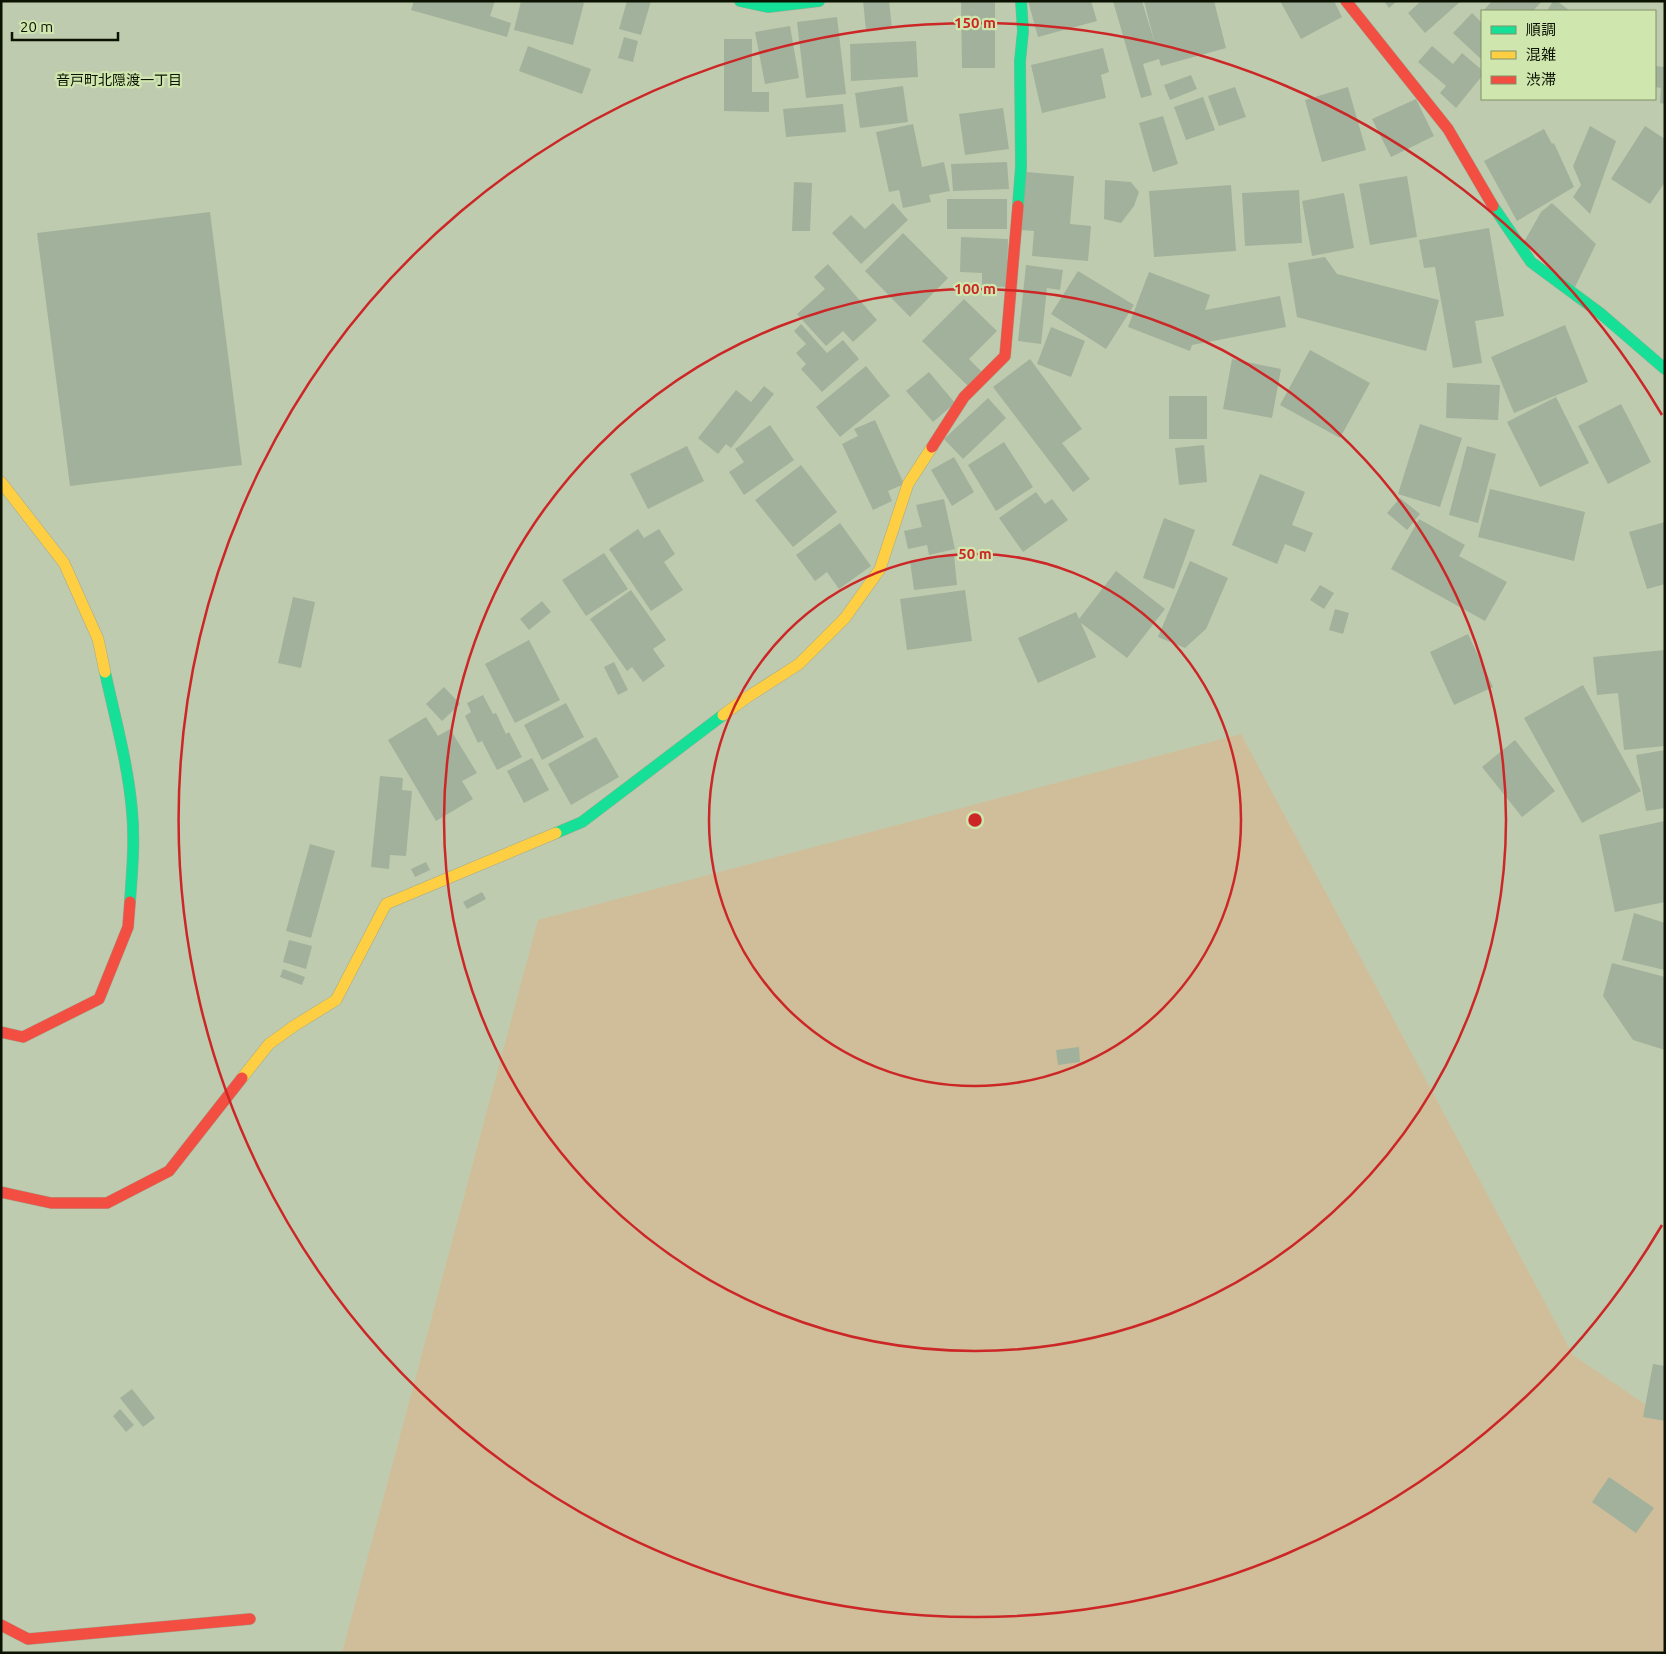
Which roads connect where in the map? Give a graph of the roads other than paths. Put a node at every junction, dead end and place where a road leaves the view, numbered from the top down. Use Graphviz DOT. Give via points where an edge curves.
graph roads {
  1 [pos="740,1"];
  2 [pos="819,1"];
  3 [pos="1020,1"];
  4 [pos="1346,1"];
  5 [pos="1665,369"];
  6 [pos="1,482"];
  7 [pos="1,1032"];
  8 [pos="1,1192"];
  9 [pos="250,1619"];
  10 [pos="1,1625"];
  1 -- 2 [label="street" via="768,7"];
  3 -- 8 [label="street" via="1024,31 1020,61 1021,167 1005,356 964,397 908,484 880,569 845,618 799,664 746,698 582,822 386,904 336,1000 269,1044 169,1171 106,1203 51,1203"];
  4 -- 5 [label="street" via="1448,129 1481,187 1531,262 1600,313"];
  6 -- 7 [label="street" via="64,563 98,639 126,773 134,851 128,927 99,999 23,1037"];
  9 -- 10 [label="street" via="28,1639"];
}
